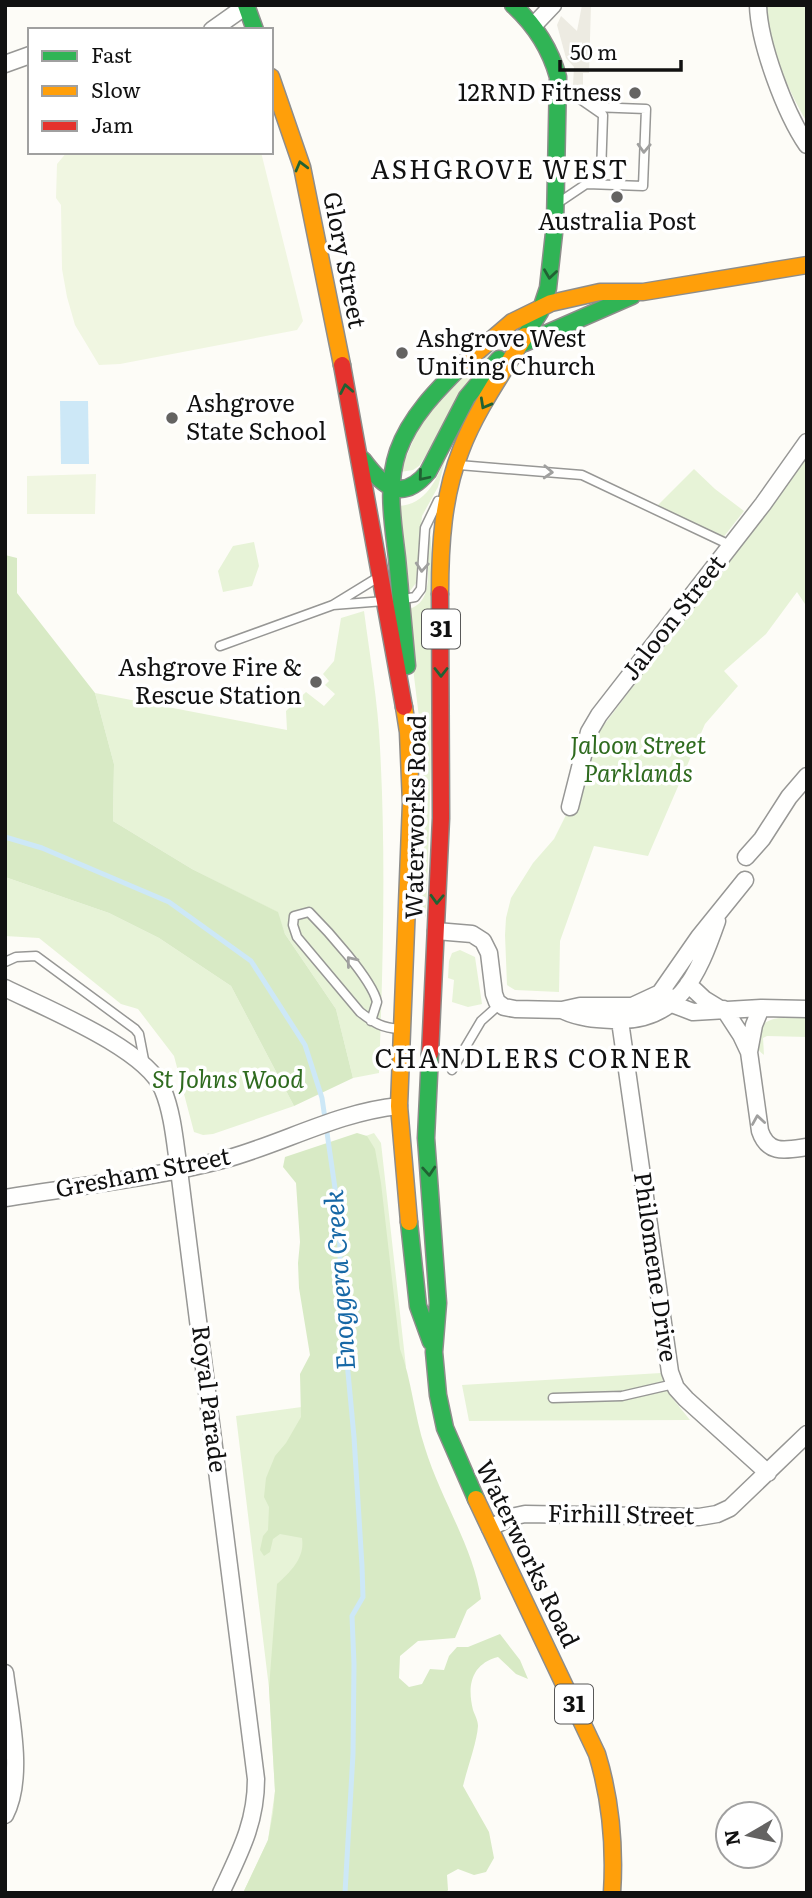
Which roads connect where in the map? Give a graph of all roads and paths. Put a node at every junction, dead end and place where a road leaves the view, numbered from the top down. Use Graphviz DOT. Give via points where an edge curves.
graph roads {
  1 [pos="513,5"];
  2 [pos="553,5"];
  3 [pos="758,5"];
  4 [pos="246,6"];
  5 [pos="534,25"];
  6 [pos="215,28"];
  7 [pos="254,28"];
  8 [pos="28,56"];
  9 [pos="5,64"];
  10 [pos="273,83"];
  11 [pos="559,84"];
  12 [pos="592,107"];
  13 [pos="807,145"];
  14 [pos="587,184"];
  15 [pos="556,204"];
  16 [pos="807,265"];
  17 [pos="638,293"];
  18 [pos="542,306"];
  19 [pos="520,345"];
  20 [pos="807,442"];
  21 [pos="359,455"];
  22 [pos="456,465"];
  23 [pos="451,481"];
  24 [pos="390,488"];
  25 [pos="730,545"];
  26 [pos="381,573"];
  27 [pos="393,600"];
  28 [pos="333,606"];
  29 [pos="219,646"];
  30 [pos="807,776"];
  31 [pos="570,807"];
  32 [pos="746,857"];
  33 [pos="745,880"];
  34 [pos="720,911"];
  35 [pos="407,930"];
  36 [pos="436,931"];
  37 [pos="5,961"];
  38 [pos="668,984"];
  39 [pos="688,984"];
  40 [pos="5,988"];
  41 [pos="500,1004"];
  42 [pos="672,1004"];
  43 [pos="761,1008"];
  44 [pos="723,1009"];
  45 [pos="807,1009"];
  46 [pos="618,1014"];
  47 [pos="371,1021"];
  48 [pos="402,1029"];
  49 [pos="749,1052"];
  50 [pos="145,1067"];
  51 [pos="452,1070"];
  52 [pos="427,1103"];
  53 [pos="399,1106"];
  54 [pos="807,1147"];
  55 [pos="179,1170"];
  56 [pos="5,1198"];
  57 [pos="434,1352"];
  58 [pos="674,1384"];
  59 [pos="553,1398"];
  60 [pos="807,1434"];
  61 [pos="768,1473"];
  62 [pos="490,1528"];
  63 [pos="5,1673"];
  64 [pos="5,1815"];
  65 [pos="221,1893"];
  66 [pos="612,1893"];
  1 -- 5 [label="main road, Waterworks Road / 31"];
  2 -- 5 [label="street"];
  3 -- 13 [label="street" via="758,23 772,68"];
  4 -- 6 [label="street"];
  4 -- 7 [label="main road"];
  5 -- 11 [label="main road, Waterworks Road / 31" via="551,55"];
  8 -- 9 [label="street"];
  21 -- 10 [label="main road, Glory Street / 31, one-way" via="302,167"];
  11 -- 12 [label="lane"];
  11 -- 15 [label="main road, Waterworks Road / 31"];
  12 -- 14 [label="lane" via="603,115 601,174"];
  12 -- 14 [label="lane, one-way" via="646,109 643,186"];
  14 -- 15 [label="lane"];
  15 -- 18 [label="main road, Waterworks Road / 31, one-way" via="551,275"];
  16 -- 17 [label="main road"];
  17 -- 18 [label="main road" via="601,292"];
  17 -- 19 [label="main road"];
  18 -- 19 [label="main road, Waterworks Road / 31"];
  18 -- 24 [label="main road, Waterworks Road" via="494,334 420,408 398,451"];
  19 -- 22 [label="main road, Waterworks Road / 31, one-way" via="467,435"];
  19 -- 24 [label="main road, one-way" via="476,384 423,480 411,488"];
  20 -- 25 [label="street, Jaloon Street"];
  21 -- 24 [label="main road" via="377,480"];
  21 -- 26 [label="main road, Waterworks Road / 31"];
  22 -- 23 [label="main road, Waterworks Road / 31"];
  22 -- 25 [label="lane, one-way" via="582,475"];
  23 -- 27 [label="lane, one-way" via="426,524 420,592 413,598"];
  23 -- 36 [label="main road, Waterworks Road / 31, one-way" via="440,552"];
  24 -- 27 [label="main road, Waterworks Road"];
  25 -- 31 [label="street, Jaloon Street" via="599,715 589,732"];
  26 -- 27 [label="main road, Waterworks Road / 31"];
  26 -- 28 [label="lane"];
  27 -- 28 [label="lane"];
  27 -- 35 [label="main road, Waterworks Road / 31" via="410,757"];
  28 -- 29 [label="lane"];
  30 -- 32 [label="street"];
  32 -- 33 [label="lane"];
  33 -- 34 [label="street"];
  34 -- 38 [label="street"];
  34 -- 39 [label="street"];
  35 -- 36 [label="main road"];
  35 -- 48 [label="main road, Waterworks Road / 31"];
  36 -- 41 [label="street" via="472,934 483,941"];
  36 -- 52 [label="main road, Waterworks Road / 31"];
  37 -- 50 [label="lane" via="36,956 135,1029"];
  38 -- 39 [label="street"];
  38 -- 42 [label="street"];
  38 -- 46 [label="street" via="659,994"];
  39 -- 42 [label="street"];
  39 -- 44 [label="street"];
  40 -- 50 [label="street, Royal Parade" via="119,1045"];
  41 -- 46 [label="street" via="512,1009 562,1010 581,1017"];
  41 -- 51 [label="lane" via="481,1021"];
  42 -- 44 [label="street" via="694,1012"];
  42 -- 46 [label="street" via="648,1017"];
  43 -- 44 [label="street"];
  43 -- 45 [label="street"];
  43 -- 49 [label="street"];
  44 -- 49 [label="street"];
  46 -- 58 [label="street, Philomene Drive"];
  47 -- 47 [label="lane, one-way" via="377,1002 369,984 309,912 294,916 297,937 346,998"];
  47 -- 48 [label="lane"];
  48 -- 53 [label="main road, Waterworks Road / 31"];
  54 -- 49 [label="street, one-way" via="777,1149 763,1140"];
  50 -- 55 [label="street, Royal Parade" via="163,1090"];
  52 -- 53 [label="main road"];
  52 -- 57 [label="main road, Waterworks Road / 31, one-way" via="438,1303"];
  53 -- 55 [label="street, Gresham Street" via="355,1114 227,1159"];
  53 -- 57 [label="main road, Waterworks Road / 31" via="418,1306"];
  55 -- 56 [label="street, Gresham Street"];
  55 -- 65 [label="street, Royal Parade" via="256,1779 254,1815"];
  57 -- 62 [label="main road, Waterworks Road / 31" via="445,1428"];
  58 -- 59 [label="lane" via="622,1396"];
  58 -- 61 [label="street, Philomene Drive"];
  60 -- 61 [label="street, Firhill Street"];
  61 -- 62 [label="street, Firhill Street" via="730,1508 716,1514 531,1514 511,1517"];
  62 -- 66 [label="main road, Waterworks Road / 31" via="597,1754 614,1830"];
  63 -- 64 [label="street" via="14,1767"];
}
